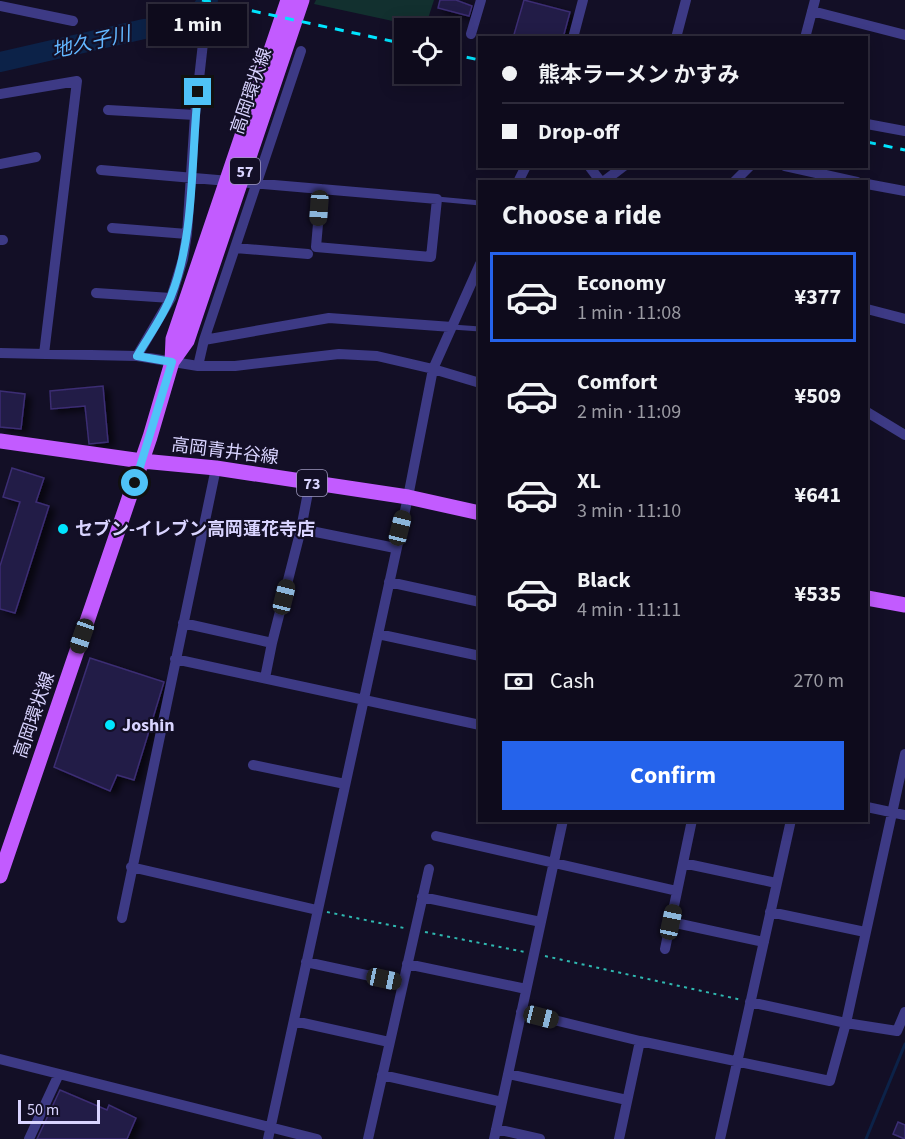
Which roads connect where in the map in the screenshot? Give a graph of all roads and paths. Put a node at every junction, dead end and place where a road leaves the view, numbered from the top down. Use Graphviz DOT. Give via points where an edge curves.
graph roads {
  1 [pos="288,0"];
  2 [pos="302,0"];
  3 [pos="481,0"];
  4 [pos="583,0"];
  5 [pos="686,0"];
  6 [pos="814,5"];
  7 [pos="2,7"];
  8 [pos="73,21"];
  9 [pos="205,25"];
  10 [pos="471,34"];
  11 [pos="905,35"];
  12 [pos="574,36"];
  13 [pos="677,36"];
  14 [pos="806,36"];
  15 [pos="302,51"];
  16 [pos="0,94"];
  17 [pos="108,110"];
  18 [pos="195,115"];
  19 [pos="868,124"];
  20 [pos="905,131"];
  21 [pos="36,157"];
  22 [pos="0,164"];
  23 [pos="591,168"];
  24 [pos="621,168"];
  25 [pos="748,168"];
  26 [pos="794,168"];
  27 [pos="101,170"];
  28 [pos="191,178"];
  29 [pos="600,180"];
  30 [pos="605,180"];
  31 [pos="736,180"];
  32 [pos="848,180"];
  33 [pos="256,183"];
  34 [pos="868,183"];
  35 [pos="321,189"];
  36 [pos="905,191"];
  37 [pos="436,199"];
  38 [pos="478,203"];
  39 [pos="112,228"];
  40 [pos="187,234"];
  41 [pos="235,248"];
  42 [pos="308,254"];
  43 [pos="478,268"];
  44 [pos="96,293"];
  45 [pos="171,298"];
  46 [pos="868,309"];
  47 [pos="905,319"];
  48 [pos="452,327"];
  49 [pos="478,329"];
  50 [pos="180,340"];
  51 [pos="204,340"];
  52 [pos="0,353"];
  53 [pos="44,354"];
  54 [pos="137,356"];
  55 [pos="172,362"];
  56 [pos="198,366"];
  57 [pos="433,369"];
  58 [pos="478,382"];
  59 [pos="868,413"];
  60 [pos="905,435"];
  61 [pos="0,441"];
  62 [pos="142,461"];
  63 [pos="216,468"];
  64 [pos="310,482"];
  65 [pos="408,497"];
  66 [pos="478,513"];
  67 [pos="301,529"];
  68 [pos="395,548"];
  69 [pos="389,582"];
  70 [pos="868,598"];
  71 [pos="478,602"];
  72 [pos="905,605"];
  73 [pos="183,623"];
  74 [pos="378,634"];
  75 [pos="272,643"];
  76 [pos="478,656"];
  77 [pos="175,659"];
  78 [pos="265,678"];
  79 [pos="363,700"];
  80 [pos="478,725"];
  81 [pos="905,754"];
  82 [pos="253,765"];
  83 [pos="345,784"];
  84 [pos="868,807"];
  85 [pos="891,812"];
  86 [pos="905,815"];
  87 [pos="563,822"];
  88 [pos="692,822"];
  89 [pos="790,822"];
  90 [pos="436,836"];
  91 [pos="555,862"];
  92 [pos="683,863"];
  93 [pos="131,867"];
  94 [pos="429,869"];
  95 [pos="0,876"];
  96 [pos="776,883"];
  97 [pos="678,891"];
  98 [pos="422,897"];
  99 [pos="317,910"];
  100 [pos="770,912"];
  101 [pos="122,918"];
  102 [pos="541,922"];
  103 [pos="671,922"];
  104 [pos="865,932"];
  105 [pos="765,942"];
  106 [pos="665,949"];
  107 [pos="306,962"];
  108 [pos="407,964"];
  109 [pos="403,983"];
  110 [pos="526,989"];
  111 [pos="750,1002"];
  112 [pos="521,1012"];
  113 [pos="905,1012"];
  114 [pos="294,1021"];
  115 [pos="846,1023"];
  116 [pos="640,1041"];
  117 [pos="390,1042"];
  118 [pos="0,1059"];
  119 [pos="738,1062"];
  120 [pos="59,1074"];
  121 [pos="508,1074"];
  122 [pos="382,1075"];
  123 [pos="627,1100"];
  124 [pos="502,1102"];
  125 [pos="270,1133"];
  126 [pos="495,1134"];
  127 [pos="29,1139"];
  128 [pos="317,1139"];
  129 [pos="368,1139"];
  130 [pos="540,1139"];
  131 [pos="619,1139"];
  132 [pos="720,1139"];
  1 -- 50 [label="main road, 高岡環状線 / 57"];
  2 -- 50 [label="main road, 高岡環状線 / 57"];
  3 -- 10 [label="street"];
  4 -- 12 [label="street"];
  5 -- 13 [label="street"];
  6 -- 11 [label="street"];
  6 -- 14 [label="street"];
  7 -- 8 [label="street"];
  9 -- 18 [label="street"];
  15 -- 33 [label="street"];
  16 -- 53 [label="street" via="77,81"];
  17 -- 18 [label="street"];
  18 -- 28 [label="street"];
  19 -- 20 [label="street"];
  21 -- 22 [label="street"];
  23 -- 29 [label="street"];
  24 -- 30 [label="street"];
  25 -- 31 [label="street"];
  26 -- 32 [label="street"];
  27 -- 28 [label="street"];
  28 -- 33 [label="street"];
  28 -- 40 [label="street"];
  33 -- 35 [label="street"];
  33 -- 41 [label="street"];
  34 -- 36 [label="street"];
  35 -- 37 [label="street"];
  35 -- 37 [label="street" via="316,247 431,257"];
  37 -- 38 [label="lane"];
  39 -- 40 [label="street"];
  40 -- 45 [label="street"];
  41 -- 42 [label="street"];
  41 -- 51 [label="street"];
  43 -- 48 [label="street"];
  44 -- 45 [label="street"];
  45 -- 54 [label="street"];
  46 -- 47 [label="street"];
  48 -- 49 [label="lane"];
  48 -- 51 [label="street" via="329,318"];
  48 -- 57 [label="street"];
  50 -- 55 [label="main road, 高岡環状線 / 57"];
  51 -- 56 [label="street"];
  52 -- 53 [label="street"];
  53 -- 54 [label="street"];
  54 -- 55 [label="street"];
  55 -- 56 [label="street"];
  55 -- 62 [label="main road, 高岡環状線 / 57"];
  56 -- 57 [label="street" via="235,366 339,354 377,356"];
  57 -- 58 [label="street"];
  57 -- 65 [label="street"];
  59 -- 60 [label="street"];
  61 -- 62 [label="main road, 高岡青井谷線 / 73"];
  62 -- 63 [label="main road, 高岡青井谷線 / 73"];
  62 -- 95 [label="main road, 高岡環状線 / 57"];
  63 -- 64 [label="main road, 高岡青井谷線 / 73"];
  63 -- 73 [label="street"];
  64 -- 65 [label="main road, 高岡青井谷線 / 73"];
  64 -- 67 [label="street"];
  65 -- 66 [label="main road, 高岡青井谷線 / 73"];
  65 -- 68 [label="street"];
  67 -- 68 [label="street"];
  67 -- 75 [label="street"];
  68 -- 69 [label="street"];
  69 -- 71 [label="street"];
  69 -- 74 [label="street"];
  70 -- 72 [label="main road"];
  73 -- 75 [label="street"];
  73 -- 77 [label="street"];
  74 -- 76 [label="street"];
  74 -- 79 [label="street"];
  75 -- 78 [label="street"];
  77 -- 78 [label="street"];
  77 -- 93 [label="street"];
  78 -- 79 [label="street"];
  79 -- 80 [label="street"];
  79 -- 83 [label="street"];
  81 -- 85 [label="street"];
  82 -- 83 [label="street"];
  83 -- 99 [label="street"];
  84 -- 85 [label="street"];
  85 -- 86 [label="street"];
  85 -- 104 [label="street"];
  87 -- 91 [label="street"];
  88 -- 92 [label="street"];
  89 -- 96 [label="street"];
  90 -- 91 [label="street"];
  91 -- 97 [label="street"];
  91 -- 102 [label="street"];
  92 -- 96 [label="street"];
  92 -- 97 [label="street"];
  93 -- 99 [label="street"];
  93 -- 101 [label="street"];
  94 -- 98 [label="street"];
  96 -- 100 [label="street"];
  97 -- 103 [label="street"];
  98 -- 102 [label="street"];
  98 -- 108 [label="street"];
  99 -- 107 [label="street"];
  100 -- 104 [label="street"];
  100 -- 105 [label="street"];
  102 -- 110 [label="street"];
  103 -- 105 [label="street"];
  103 -- 106 [label="street"];
  104 -- 115 [label="street"];
  105 -- 111 [label="street"];
  107 -- 109 [label="street"];
  107 -- 114 [label="street"];
  108 -- 109 [label="street"];
  108 -- 110 [label="street"];
  109 -- 117 [label="street"];
  110 -- 112 [label="street"];
  111 -- 115 [label="street"];
  111 -- 119 [label="street"];
  112 -- 116 [label="street"];
  112 -- 121 [label="street"];
  113 -- 115 [label="street" via="897,1031"];
  114 -- 117 [label="street"];
  114 -- 125 [label="street"];
  115 -- 119 [label="street" via="830,1081"];
  116 -- 119 [label="street"];
  116 -- 123 [label="street"];
  117 -- 122 [label="street"];
  118 -- 120 [label="street"];
  119 -- 132 [label="street"];
  120 -- 125 [label="street"];
  120 -- 127 [label="street"];
  121 -- 123 [label="street"];
  121 -- 124 [label="street"];
  122 -- 124 [label="street"];
  122 -- 129 [label="street"];
  123 -- 131 [label="street"];
  124 -- 126 [label="street"];
  125 -- 128 [label="street"];
  126 -- 130 [label="street"];
}
